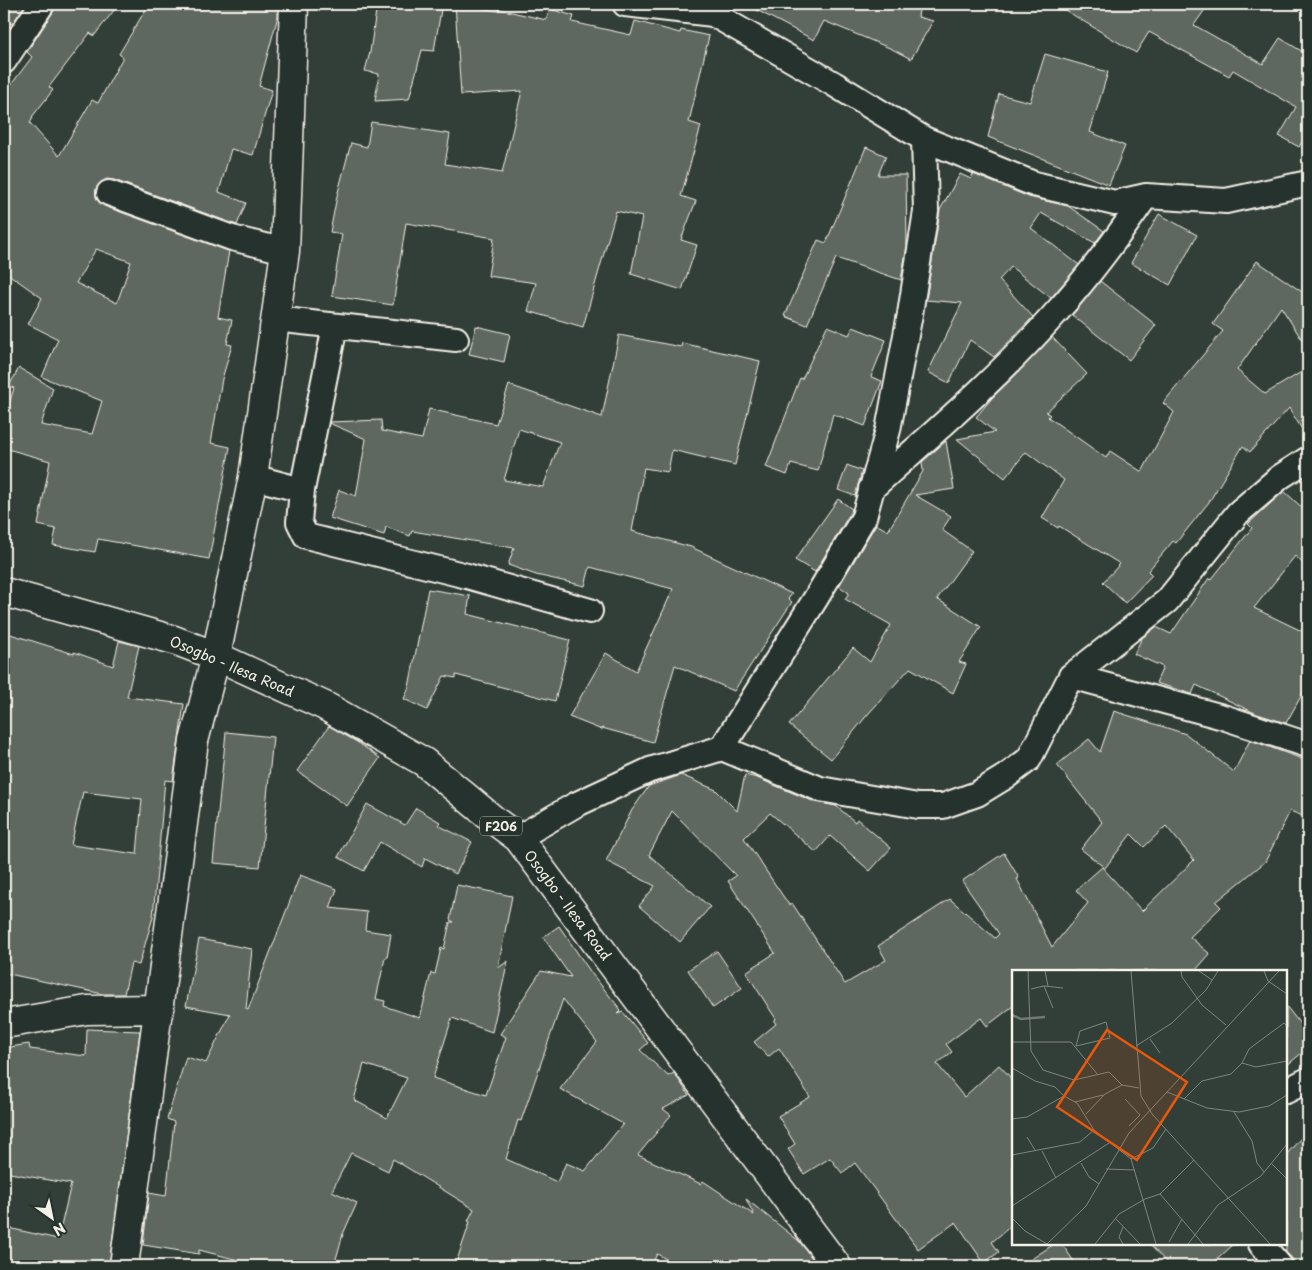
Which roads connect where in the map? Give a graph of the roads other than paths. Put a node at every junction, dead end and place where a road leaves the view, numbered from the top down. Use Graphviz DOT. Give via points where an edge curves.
graph roads {
  1 [pos="42,4"];
  2 [pos="294,4"];
  3 [pos="625,4"];
  4 [pos="714,9"];
  5 [pos="4,61"];
  6 [pos="924,139"];
  7 [pos="1308,182"];
  8 [pos="109,192"];
  9 [pos="1146,196"];
  10 [pos="285,251"];
  11 [pos="275,320"];
  12 [pos="334,326"];
  13 [pos="456,339"];
  14 [pos="1308,459"];
  15 [pos="254,477"];
  16 [pos="302,490"];
  17 [pos="871,490"];
  18 [pos="4,592"];
  19 [pos="590,611"];
  20 [pos="216,656"];
  21 [pos="1071,676"];
  22 [pos="1308,745"];
  23 [pos="722,748"];
  24 [pos="518,838"];
  25 [pos="160,1009"];
  26 [pos="4,1024"];
  27 [pos="1308,1080"];
  28 [pos="1287,1090"];
  29 [pos="1262,1245"];
  30 [pos="124,1266"];
  31 [pos="837,1266"];
  32 [pos="1280,1266"];
  1 -- 5 [label="street"];
  2 -- 10 [label="main road"];
  3 -- 4 [label="street"];
  4 -- 6 [label="street"];
  6 -- 9 [label="street" via="1034,184 1115,203"];
  6 -- 17 [label="street" via="926,211 888,430"];
  7 -- 9 [label="street" via="1226,201"];
  8 -- 10 [label="street" via="232,238"];
  9 -- 17 [label="street" via="1106,253 1053,317 980,390"];
  10 -- 11 [label="main road"];
  11 -- 12 [label="street"];
  11 -- 15 [label="main road"];
  12 -- 13 [label="street"];
  12 -- 16 [label="street"];
  14 -- 21 [label="street" via="1280,477 1238,513 1167,601"];
  15 -- 16 [label="street"];
  15 -- 20 [label="main road"];
  16 -- 19 [label="street" via="299,522 306,536"];
  17 -- 23 [label="street" via="864,517"];
  18 -- 20 [label="main road, Osogbo - Ilesa Road / F206" via="174,640"];
  20 -- 24 [label="main road, Osogbo - Ilesa Road / F206" via="325,706 424,762"];
  20 -- 25 [label="main road" via="194,741"];
  21 -- 22 [label="street" via="1223,717"];
  21 -- 23 [label="street" via="1029,759 977,794 943,806 918,806 820,788"];
  23 -- 24 [label="street" via="650,770"];
  24 -- 31 [label="main road, Osogbo - Ilesa Road / F206"];
  25 -- 26 [label="main road" via="88,1010"];
  25 -- 30 [label="main road"];
  27 -- 28 [label="street"];
  29 -- 32 [label="street"];
}
